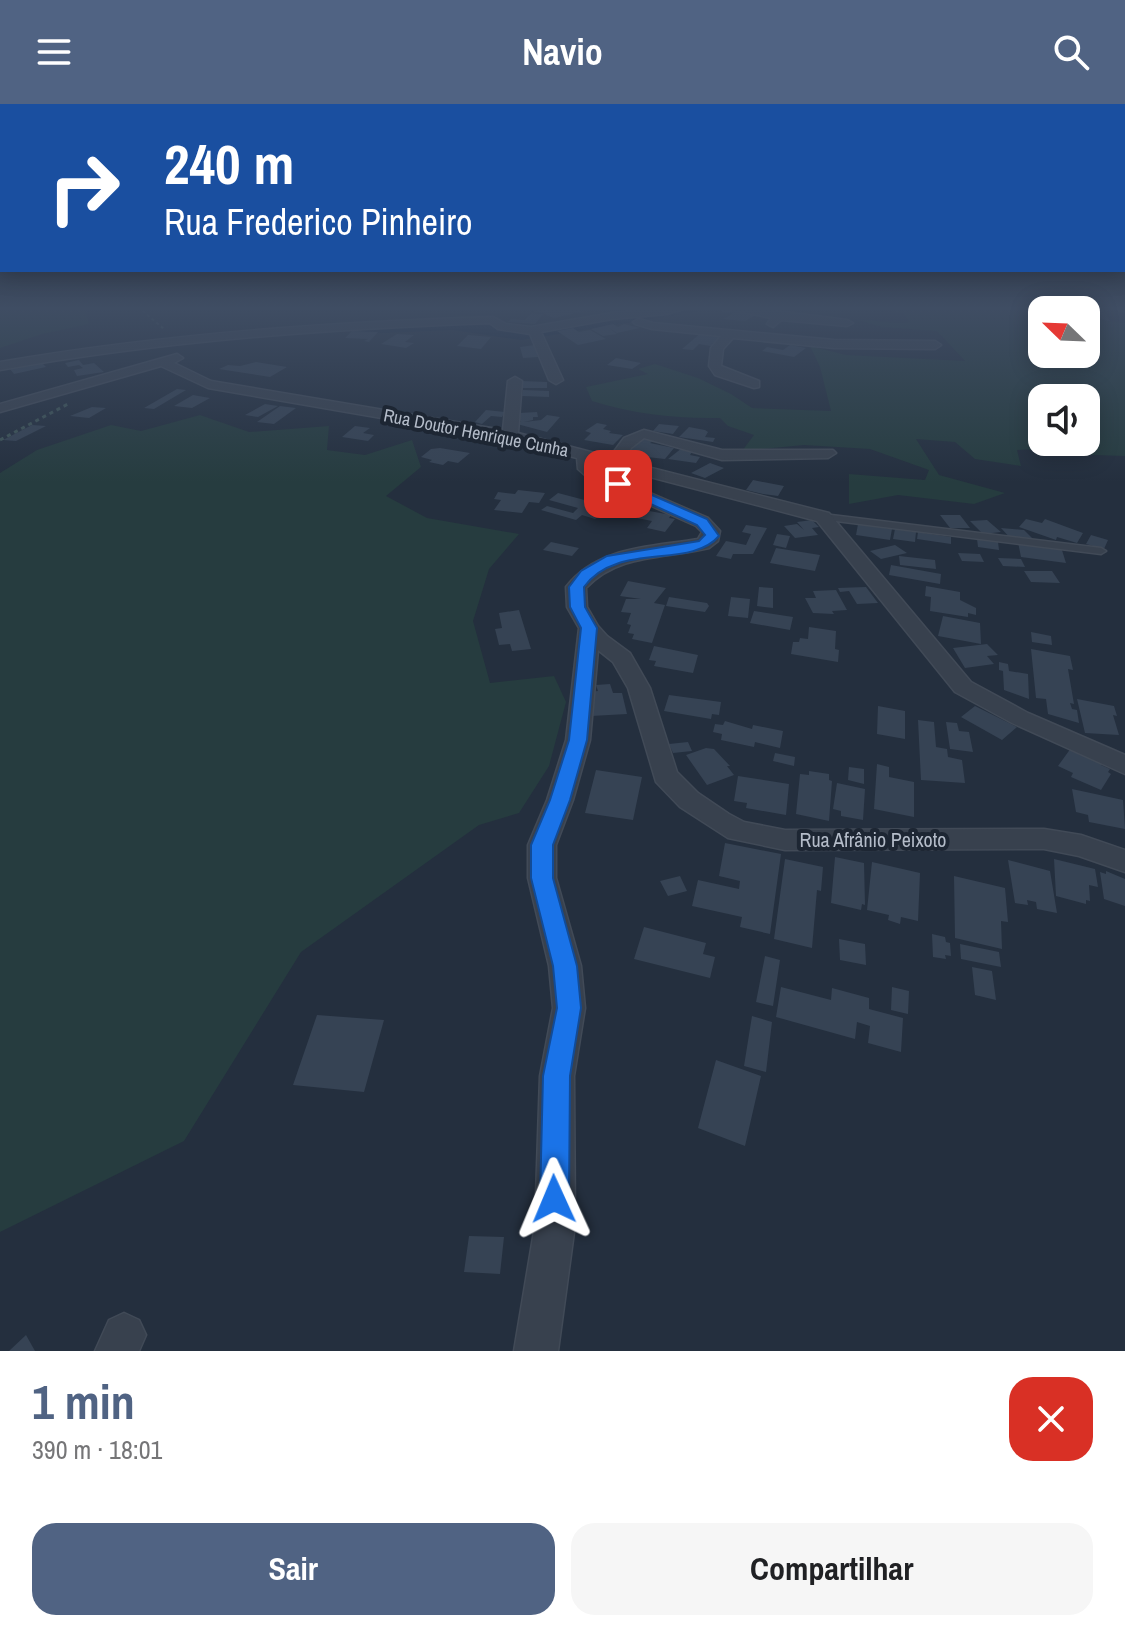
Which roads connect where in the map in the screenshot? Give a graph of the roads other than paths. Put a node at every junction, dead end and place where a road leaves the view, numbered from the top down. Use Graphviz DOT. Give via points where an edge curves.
graph roads {
  1 [pos="64,365"];
  2 [pos="146,365"];
  3 [pos="170,365"];
  4 [pos="549,365"];
  5 [pos="715,365"];
  6 [pos="556,380"];
  7 [pos="515,381"];
  8 [pos="80,384"];
  9 [pos="754,384"];
  10 [pos="0,408"];
  11 [pos="510,436"];
  12 [pos="828,453"];
  13 [pos="584,455"];
  14 [pos="615,464"];
  15 [pos="823,517"];
  16 [pos="1101,551"];
  17 [pos="589,628"];
  18 [pos="1125,765"];
  19 [pos="1125,861"];
  20 [pos="536,1351"];
  1 -- 8 [label="street"];
  2 -- 8 [label="street"];
  3 -- 11 [label="street, Rua Doutor Henrique Cunha" via="208,384"];
  4 -- 6 [label="street"];
  5 -- 9 [label="street"];
  7 -- 11 [label="street"];
  8 -- 10 [label="street"];
  11 -- 13 [label="street, Rua Doutor Henrique Cunha"];
  12 -- 14 [label="street" via="720,455 647,433 634,437"];
  13 -- 14 [label="street, Rua Doutor Henrique Cunha"];
  13 -- 17 [label="street" via="586,469 593,474 702,522 712,536 703,544 598,565 576,587 577,607"];
  14 -- 15 [label="street, Rua Doutor Henrique Cunha"];
  15 -- 16 [label="lane"];
  15 -- 18 [label="street" via="963,687"];
  17 -- 19 [label="street, Rua Afrânio Peixoto" via="622,658 639,688 665,776 696,805 738,831 810,841 1044,839"];
  17 -- 20 [label="street" via="578,740 542,845 542,878 565,966 569,1008 557,1076 555,1225"];
}
